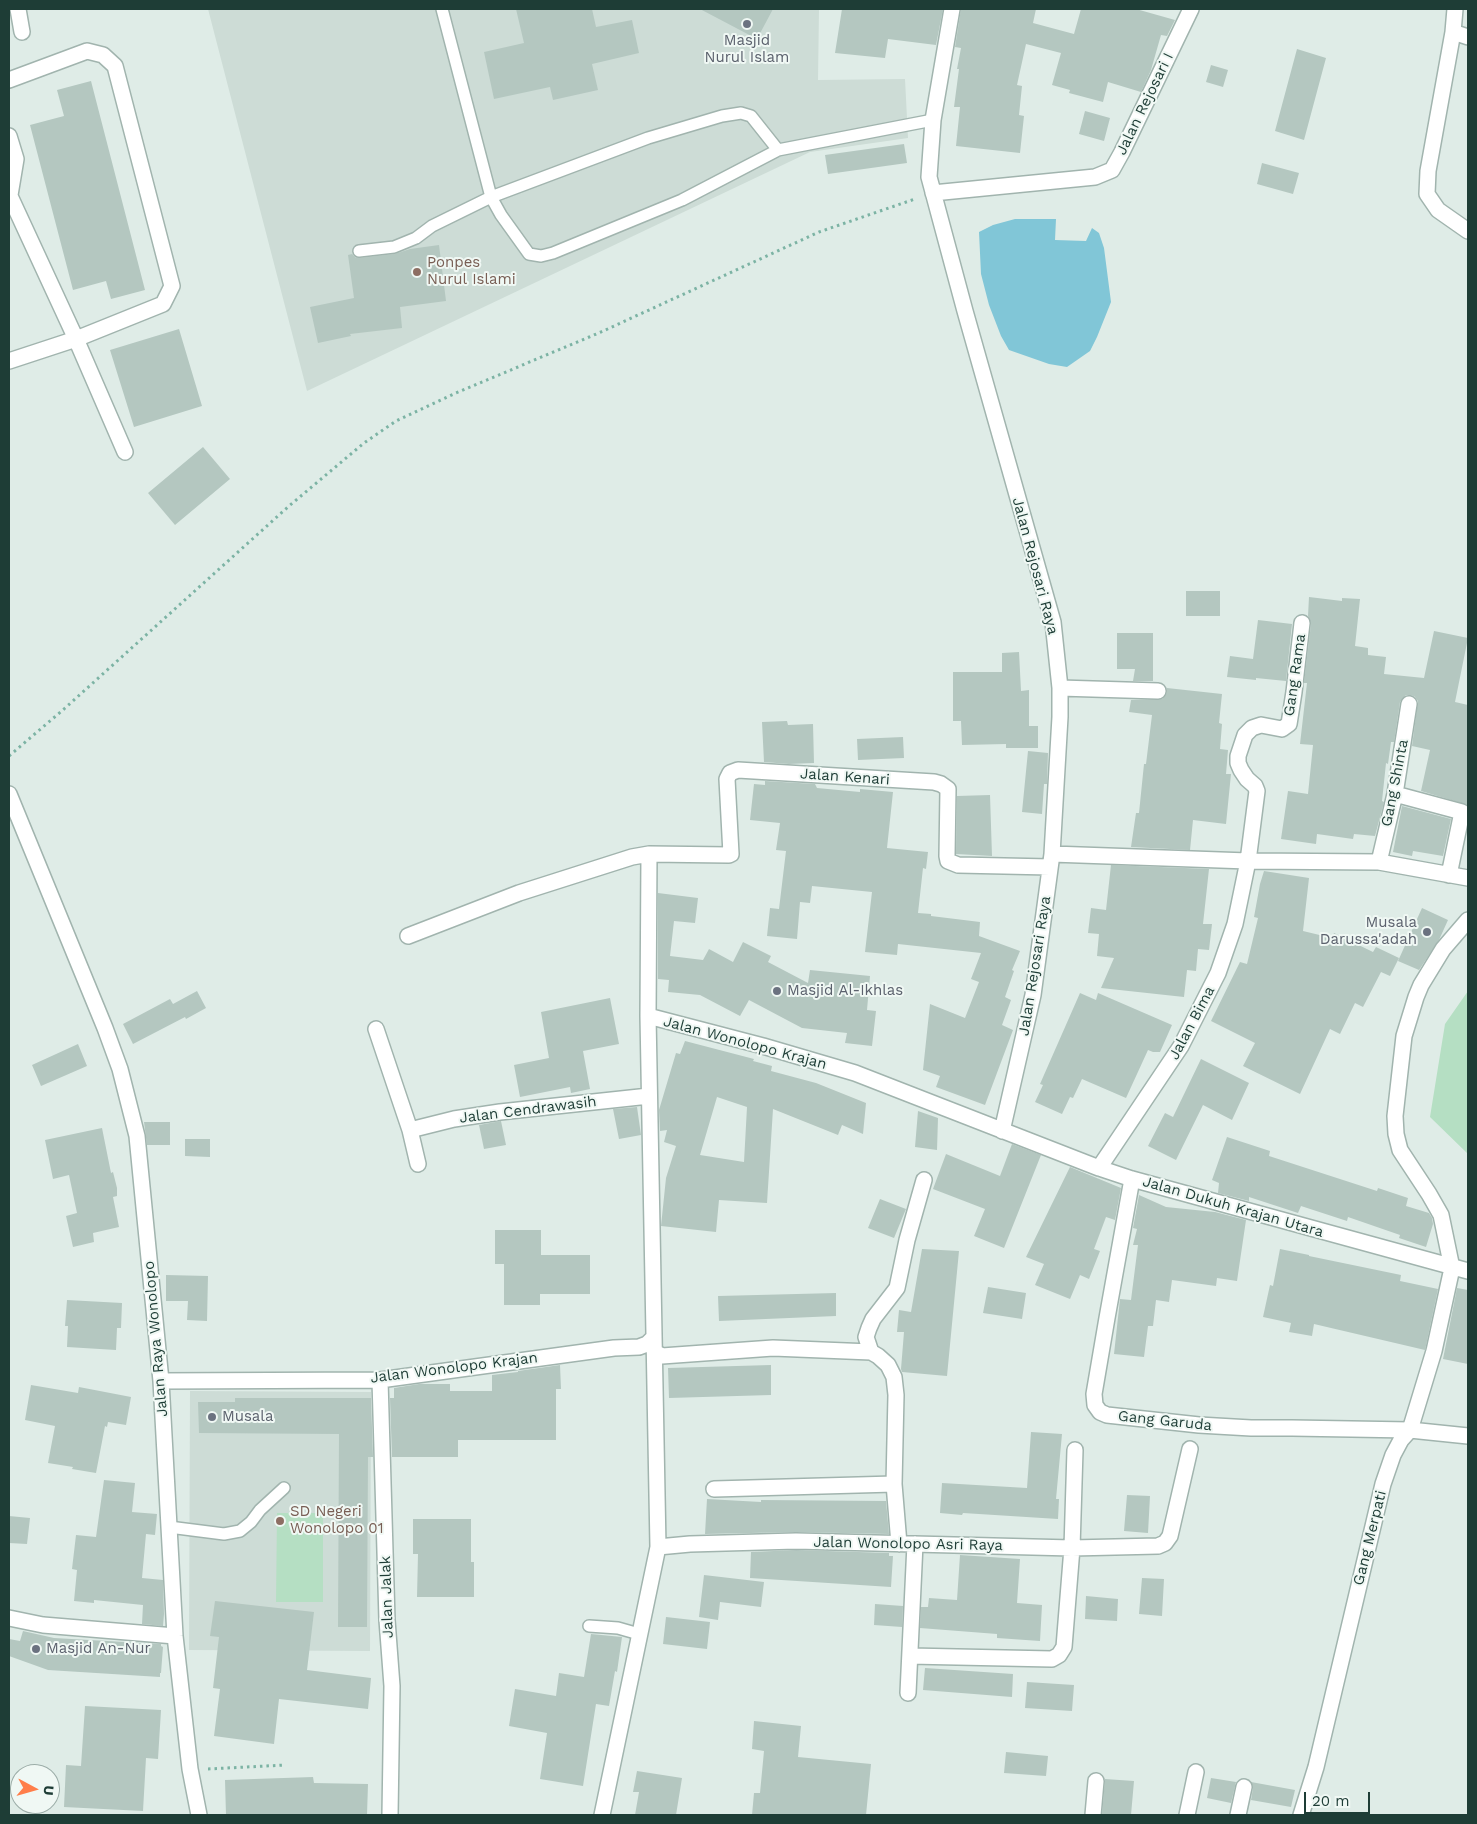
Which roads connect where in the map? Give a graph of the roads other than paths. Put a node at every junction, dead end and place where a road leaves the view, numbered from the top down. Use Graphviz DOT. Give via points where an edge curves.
graph roads {
  1 [pos="18,9"];
  2 [pos="442,9"];
  3 [pos="952,9"];
  4 [pos="1192,9"];
  5 [pos="1455,9"];
  6 [pos="22,32"];
  7 [pos="1453,32"];
  8 [pos="1468,37"];
  9 [pos="9,80"];
  10 [pos="933,120"];
  11 [pos="9,136"];
  12 [pos="778,150"];
  13 [pos="932,193"];
  14 [pos="9,195"];
  15 [pos="491,196"];
  16 [pos="1468,231"];
  17 [pos="359,250"];
  18 [pos="76,339"];
  19 [pos="9,361"];
  20 [pos="125,452"];
  21 [pos="1302,623"];
  22 [pos="1060,688"];
  23 [pos="1158,691"];
  24 [pos="1409,704"];
  25 [pos="9,794"];
  26 [pos="1395,794"];
  27 [pos="649,854"];
  28 [pos="1051,861"];
  29 [pos="1248,861"];
  30 [pos="1379,862"];
  31 [pos="1450,874"];
  32 [pos="1468,878"];
  33 [pos="1468,920"];
  34 [pos="408,936"];
  35 [pos="648,1016"];
  36 [pos="376,1029"];
  37 [pos="648,1096"];
  38 [pos="410,1130"];
  39 [pos="1002,1130"];
  40 [pos="418,1164"];
  41 [pos="1099,1168"];
  42 [pos="1132,1179"];
  43 [pos="924,1180"];
  44 [pos="1452,1268"];
  45 [pos="1468,1271"];
  46 [pos="654,1344"];
  47 [pos="870,1352"];
  48 [pos="380,1380"];
  49 [pos="161,1381"];
  50 [pos="1410,1430"];
  51 [pos="1468,1436"];
  52 [pos="1190,1449"];
  53 [pos="1075,1450"];
  54 [pos="894,1484"];
  55 [pos="284,1488"];
  56 [pos="714,1489"];
  57 [pos="169,1527"];
  58 [pos="899,1544"];
  59 [pos="915,1544"];
  60 [pos="658,1547"];
  61 [pos="1072,1548"];
  62 [pos="9,1618"];
  63 [pos="589,1626"];
  64 [pos="639,1634"];
  65 [pos="174,1636"];
  66 [pos="910,1656"];
  67 [pos="908,1693"];
  68 [pos="1196,1772"];
  69 [pos="1096,1781"];
  70 [pos="1244,1787"];
  71 [pos="198,1815"];
  72 [pos="390,1815"];
  73 [pos="602,1815"];
  74 [pos="1093,1815"];
  75 [pos="1187,1815"];
  76 [pos="1238,1815"];
  77 [pos="1302,1815"];
  1 -- 6 [label="street"];
  2 -- 15 [label="lane"];
  3 -- 10 [label="street, Jalan Rejosari Raya"];
  4 -- 13 [label="street, Jalan Rejosari I" via="1112,170 1095,177"];
  5 -- 7 [label="street"];
  7 -- 8 [label="street"];
  7 -- 16 [label="street" via="1428,171 1427,194 1438,210"];
  9 -- 18 [label="street" via="87,51 103,55 115,66 172,286 164,304"];
  10 -- 12 [label="lane"];
  10 -- 13 [label="street, Jalan Rejosari Raya" via="929,177"];
  11 -- 14 [label="street" via="16,159"];
  12 -- 15 [label="lane" via="751,116 741,113 722,116 648,138"];
  12 -- 15 [label="lane" via="682,200 540,256 529,254"];
  13 -- 22 [label="street, Jalan Rejosari Raya" via="1053,622"];
  14 -- 18 [label="street"];
  15 -- 17 [label="lane" via="432,226 416,238 394,247"];
  18 -- 19 [label="street"];
  18 -- 20 [label="street"];
  21 -- 29 [label="street, Gang Rama" via="1289,724 1282,729 1261,725 1252,728 1245,735 1238,756 1241,770 1256,791"];
  22 -- 23 [label="street"];
  22 -- 28 [label="street, Jalan Rejosari Raya"];
  24 -- 26 [label="street, Gang Shinta"];
  25 -- 49 [label="street, Jalan Raya Wonolopo" via="117,1061 137,1136"];
  26 -- 30 [label="street, Gang Shinta"];
  26 -- 31 [label="street" via="1462,812"];
  27 -- 28 [label="street, Jalan Kenari" via="731,854 727,779 730,773 738,770 941,784 948,789 948,861 958,865"];
  27 -- 34 [label="street, Jalan Kenari" via="632,856 519,893"];
  27 -- 35 [label="street"];
  28 -- 29 [label="street"];
  28 -- 39 [label="street, Jalan Rejosari Raya" via="1033,995"];
  29 -- 30 [label="street"];
  29 -- 41 [label="street, Jalan Bima" via="1235,924 1218,974 1181,1046"];
  30 -- 31 [label="street"];
  31 -- 32 [label="street"];
  33 -- 44 [label="street" via="1443,949 1416,997 1404,1036 1395,1116 1400,1150 1441,1215"];
  35 -- 37 [label="street, Jalan Wonolopo Krajan"];
  35 -- 39 [label="street, Jalan Wonolopo Krajan" via="855,1073"];
  36 -- 38 [label="street"];
  37 -- 38 [label="street, Jalan Cendrawasih" via="500,1112"];
  37 -- 46 [label="street, Jalan Wonolopo Krajan"];
  38 -- 40 [label="street"];
  39 -- 41 [label="street, Jalan Dukuh Krajan Utara"];
  41 -- 42 [label="street, Jalan Dukuh Krajan Utara"];
  42 -- 44 [label="street, Jalan Dukuh Krajan Utara"];
  42 -- 50 [label="street, Gang Garuda" via="1094,1394 1095,1405 1100,1412 1242,1428"];
  43 -- 47 [label="street" via="897,1288 873,1319 866,1337"];
  44 -- 45 [label="street, Jalan Dukuh Krajan Utara"];
  44 -- 50 [label="street, Gang Merpati" via="1434,1351"];
  46 -- 47 [label="street" via="662,1356 773,1348"];
  46 -- 48 [label="street, Jalan Wonolopo Krajan"];
  46 -- 60 [label="street, Jalan Wonolopo Krajan"];
  47 -- 54 [label="street" via="888,1365 894,1377"];
  48 -- 49 [label="street, Jalan Wonolopo Krajan"];
  48 -- 72 [label="street, Jalan Jalak" via="392,1686"];
  49 -- 57 [label="street, Jalan Raya Wonolopo"];
  50 -- 51 [label="street, Gang Garuda"];
  50 -- 77 [label="street, Gang Merpati" via="1393,1455 1383,1484"];
  52 -- 61 [label="street, Jalan Wonolopo Asri Raya" via="1170,1536 1165,1543 1158,1546"];
  53 -- 61 [label="street"];
  54 -- 56 [label="street"];
  54 -- 58 [label="street"];
  55 -- 57 [label="lane" via="240,1531 224,1534"];
  57 -- 65 [label="street, Jalan Raya Wonolopo"];
  58 -- 59 [label="street, Jalan Wonolopo Asri Raya"];
  58 -- 60 [label="street, Jalan Wonolopo Asri Raya" via="796,1541"];
  59 -- 61 [label="street, Jalan Wonolopo Asri Raya"];
  59 -- 66 [label="street"];
  60 -- 64 [label="street, Jalan Wonolopo Krajan"];
  61 -- 66 [label="street" via="1064,1647 1059,1655 1052,1659"];
  62 -- 65 [label="street" via="43,1625"];
  63 -- 64 [label="lane" via="618,1628"];
  64 -- 73 [label="street, Jalan Wonolopo Krajan"];
  65 -- 71 [label="street, Jalan Raya Wonolopo"];
  66 -- 67 [label="street"];
  68 -- 75 [label="street"];
  69 -- 74 [label="street"];
  70 -- 76 [label="street"];
}
